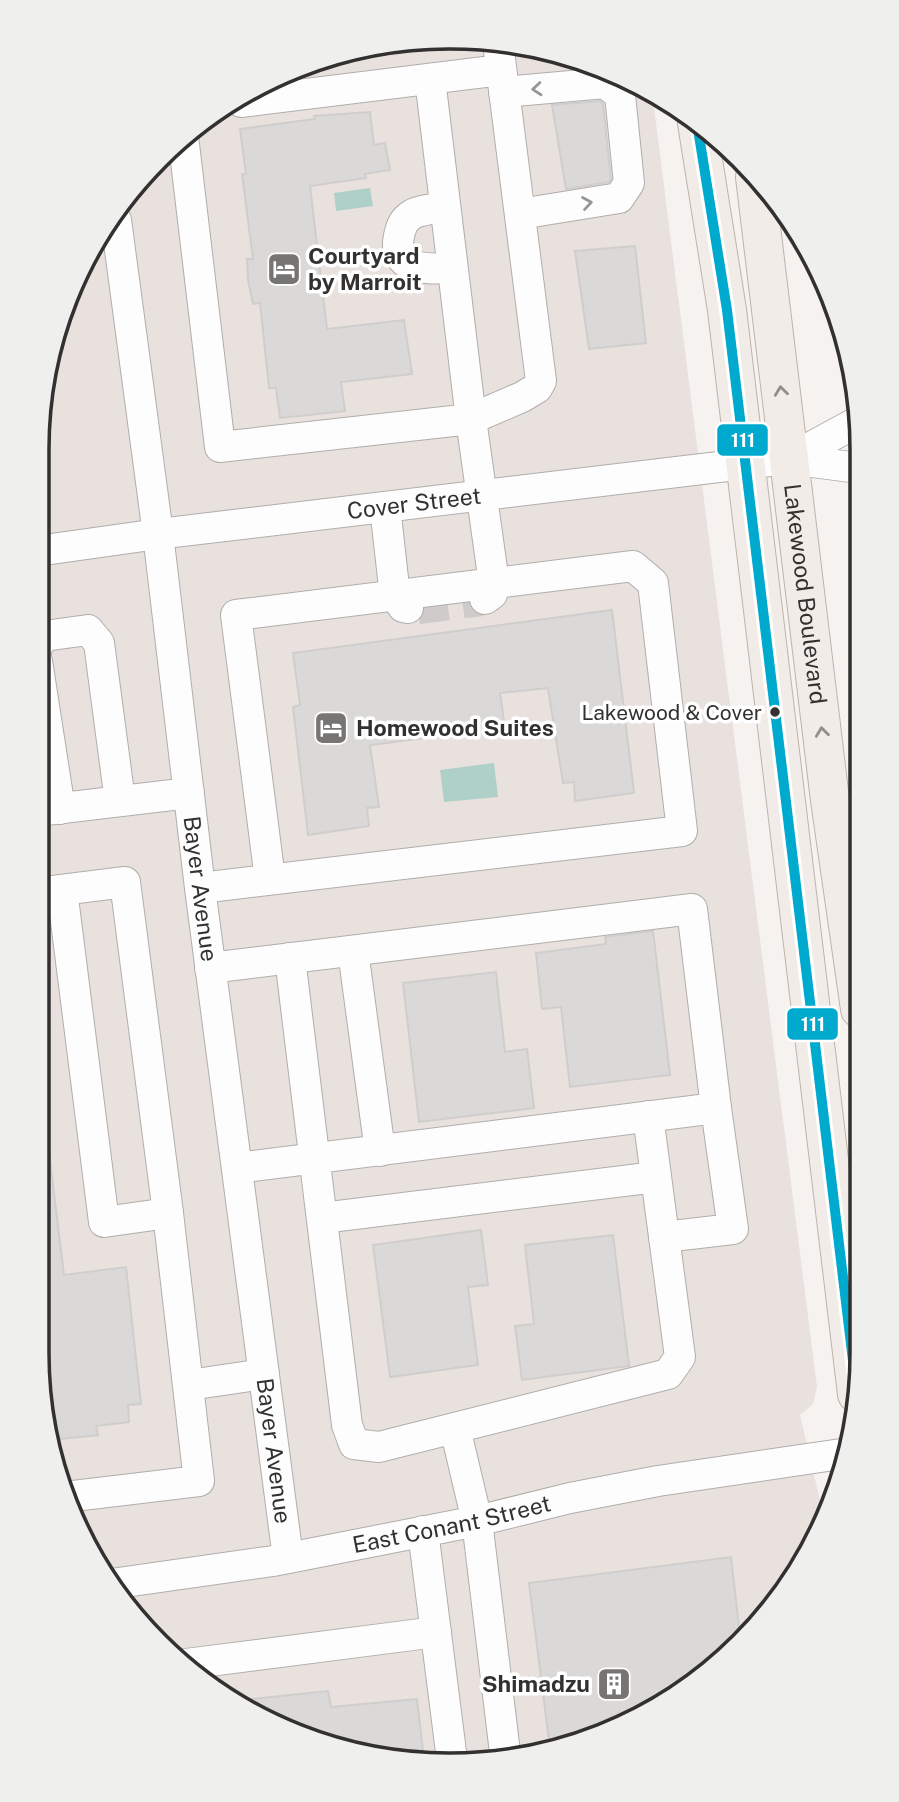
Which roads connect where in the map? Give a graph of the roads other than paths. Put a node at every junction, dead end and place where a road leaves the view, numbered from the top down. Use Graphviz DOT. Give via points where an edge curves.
graph roads {
  1 [pos="501,68"];
  2 [pos="430,79"];
  3 [pos="253,100"];
  4 [pos="700,138"];
  5 [pos="184,148"];
  6 [pos="757,193"];
  7 [pos="445,207"];
  8 [pos="520,214"];
  9 [pos="117,226"];
  10 [pos="452,268"];
  11 [pos="471,419"];
  12 [pos="849,426"];
  13 [pos="789,459"];
  14 [pos="744,464"];
  15 [pos="850,467"];
  16 [pos="482,495"];
  17 [pos="385,507"];
  18 [pos="158,534"];
  19 [pos="49,549"];
  20 [pos="488,592"];
  21 [pos="406,602"];
  22 [pos="49,635"];
  23 [pos="189,793"];
  24 [pos="120,801"];
  25 [pos="49,810"];
  26 [pos="270,879"];
  27 [pos="200,888"];
  28 [pos="49,891"];
  29 [pos="850,939"];
  30 [pos="353,951"];
  31 [pos="290,958"];
  32 [pos="210,968"];
  33 [pos="716,1108"];
  34 [pos="648,1116"];
  35 [pos="380,1151"];
  36 [pos="315,1158"];
  37 [pos="237,1168"];
  38 [pos="656,1177"];
  39 [pos="169,1213"];
  40 [pos="322,1218"];
  41 [pos="664,1237"];
  42 [pos="850,1329"];
  43 [pos="264,1374"];
  44 [pos="188,1385"];
  45 [pos="456,1428"];
  46 [pos="836,1455"];
  47 [pos="75,1496"];
  48 [pos="477,1521"];
  49 [pos="422,1531"];
  50 [pos="288,1558"];
  51 [pos="122,1582"];
  52 [pos="436,1632"];
  53 [pos="196,1663"];
  54 [pos="505,1749"];
  55 [pos="451,1753"];
  1 -- 2 [label="street"];
  1 -- 8 [label="street"];
  8 -- 1 [label="street, one-way" via="620,198 629,183 620,95 605,83"];
  2 -- 3 [label="street"];
  2 -- 7 [label="street"];
  4 -- 14 [label="main road, Lakewood Boulevard" via="727,310"];
  5 -- 11 [label="street" via="220,447"];
  13 -- 6 [label="main road, Lakewood Boulevard, one-way"];
  7 -- 10 [label="street"];
  7 -- 10 [label="street" via="415,212 402,223 398,240 407,264 422,270"];
  8 -- 11 [label="street" via="541,381 522,397"];
  9 -- 18 [label="street, Bayer Avenue"];
  10 -- 11 [label="street"];
  11 -- 16 [label="street"];
  12 -- 13 [label="street"];
  13 -- 14 [label="street, Cover Street"];
  13 -- 15 [label="street"];
  29 -- 13 [label="main road, Lakewood Boulevard, one-way"];
  14 -- 16 [label="street, Cover Street"];
  14 -- 42 [label="main road, Lakewood Boulevard"];
  16 -- 17 [label="street, Cover Street"];
  16 -- 20 [label="street"];
  17 -- 18 [label="street, Cover Street"];
  17 -- 21 [label="street"];
  18 -- 19 [label="street, Cover Street"];
  18 -- 23 [label="street, Bayer Avenue"];
  20 -- 21 [label="street"];
  20 -- 26 [label="street" via="633,566 653,583 682,831"];
  21 -- 26 [label="street" via="236,615"];
  22 -- 24 [label="street" via="88,630 99,643"];
  23 -- 24 [label="street"];
  23 -- 27 [label="street, Bayer Avenue"];
  24 -- 25 [label="street"];
  26 -- 27 [label="street"];
  27 -- 32 [label="street, Bayer Avenue"];
  28 -- 39 [label="street" via="104,1222"];
  28 -- 39 [label="street" via="125,882"];
  30 -- 31 [label="street"];
  30 -- 33 [label="street" via="692,909"];
  30 -- 35 [label="street"];
  31 -- 32 [label="street"];
  31 -- 36 [label="street"];
  32 -- 37 [label="street, Bayer Avenue"];
  33 -- 34 [label="street"];
  33 -- 41 [label="street" via="733,1229"];
  34 -- 35 [label="street"];
  34 -- 38 [label="street"];
  35 -- 36 [label="street"];
  36 -- 37 [label="street"];
  36 -- 40 [label="street"];
  37 -- 43 [label="street, Bayer Avenue"];
  38 -- 40 [label="street"];
  38 -- 41 [label="street"];
  39 -- 44 [label="street"];
  40 -- 45 [label="street" via="347,1425 354,1444 379,1447"];
  41 -- 45 [label="street" via="680,1357 668,1374"];
  43 -- 44 [label="street"];
  43 -- 50 [label="street, Bayer Avenue"];
  44 -- 47 [label="street" via="199,1481"];
  45 -- 48 [label="street"];
  46 -- 48 [label="street, East Conant Street" via="633,1486"];
  48 -- 49 [label="street, East Conant Street"];
  48 -- 54 [label="street"];
  49 -- 50 [label="street, East Conant Street"];
  49 -- 52 [label="street"];
  50 -- 51 [label="street, East Conant Street"];
  52 -- 53 [label="street"];
  52 -- 55 [label="street"];
}
